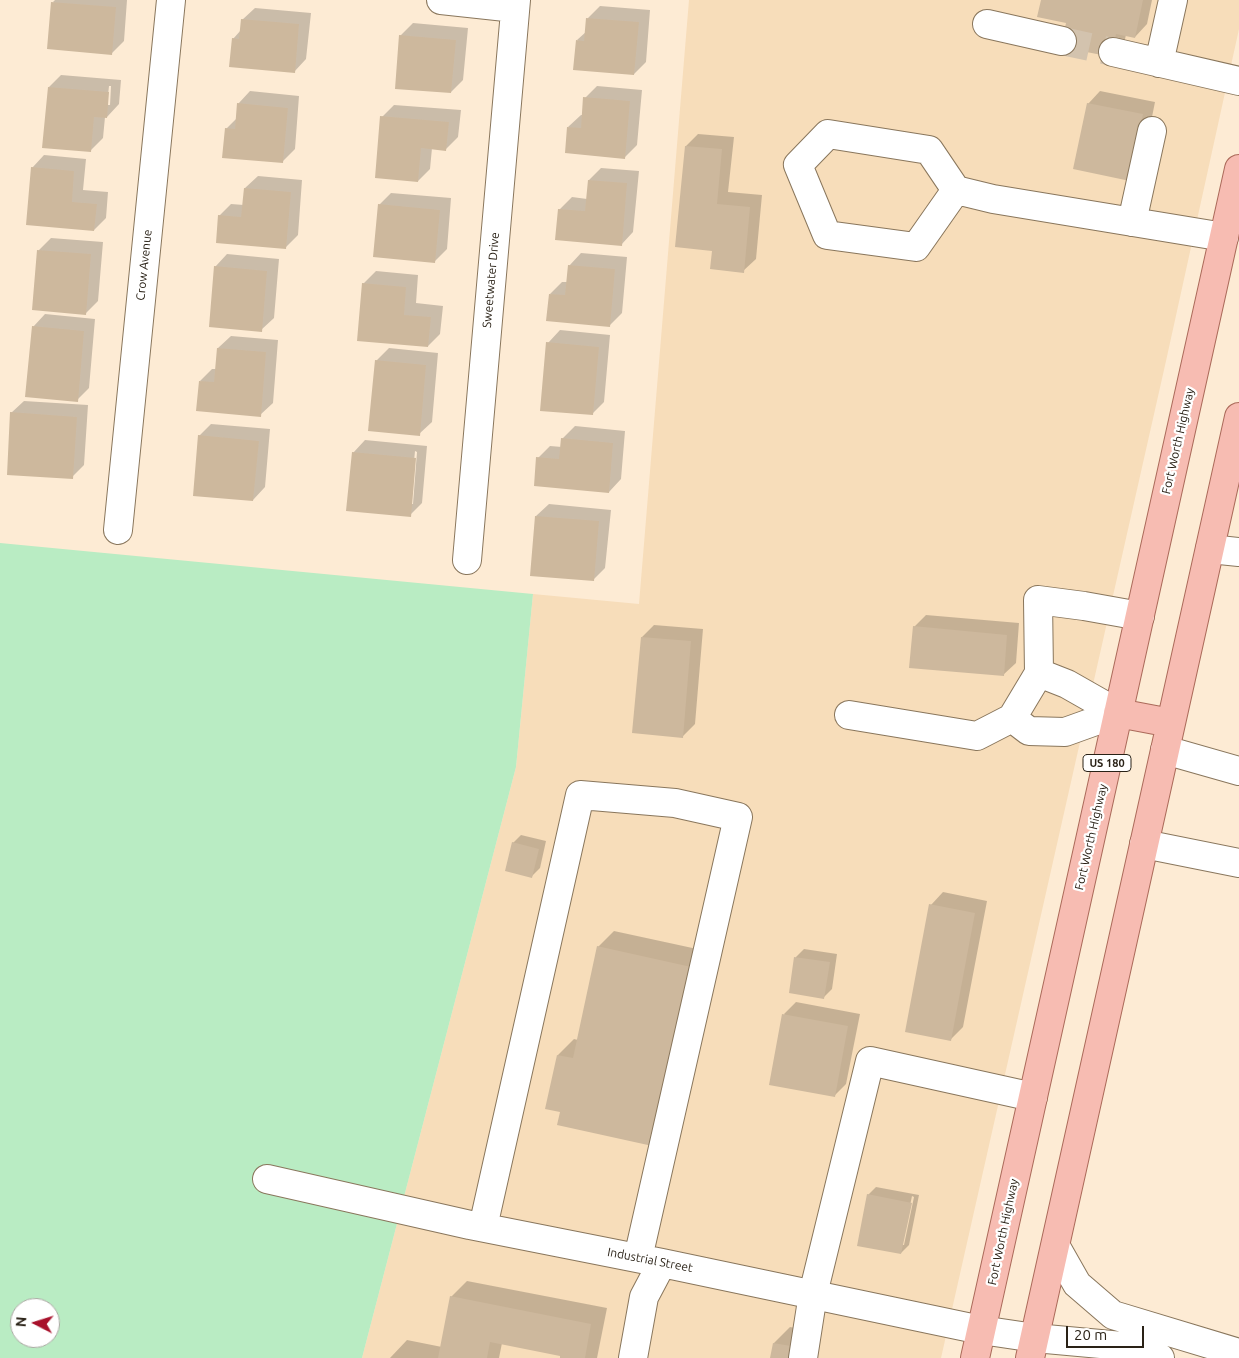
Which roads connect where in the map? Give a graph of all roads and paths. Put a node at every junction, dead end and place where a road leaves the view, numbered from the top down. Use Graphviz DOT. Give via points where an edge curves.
graph roads {
  1 [pos="170,0"];
  2 [pos="441,0"];
  3 [pos="1173,0"];
  4 [pos="516,4"];
  5 [pos="987,24"];
  6 [pos="1062,41"];
  7 [pos="1113,52"];
  8 [pos="1159,62"];
  9 [pos="1239,81"];
  10 [pos="1152,132"];
  11 [pos="1239,169"];
  12 [pos="956,190"];
  13 [pos="1132,222"];
  14 [pos="1232,239"];
  15 [pos="1239,417"];
  16 [pos="118,530"];
  17 [pos="1210,549"];
  18 [pos="1239,552"];
  19 [pos="467,560"];
  20 [pos="1140,616"];
  21 [pos="1039,673"];
  22 [pos="1118,712"];
  23 [pos="850,715"];
  24 [pos="1012,718"];
  25 [pos="1171,723"];
  26 [pos="1165,750"];
  27 [pos="1239,771"];
  28 [pos="1144,844"];
  29 [pos="1239,863"];
  30 [pos="1033,1097"];
  31 [pos="267,1179"];
  32 [pos="483,1227"];
  33 [pos="1056,1247"];
  34 [pos="650,1260"];
  35 [pos="813,1294"];
  36 [pos="982,1330"];
  37 [pos="1032,1348"];
  38 [pos="1239,1353"];
  39 [pos="633,1358"];
  40 [pos="803,1358"];
  41 [pos="975,1358"];
  42 [pos="1160,1358"];
  1 -- 16 [label="street, Crow Avenue"];
  2 -- 4 [label="street"];
  3 -- 8 [label="street"];
  4 -- 19 [label="street, Sweetwater Drive"];
  5 -- 6 [label="street"];
  7 -- 8 [label="street"];
  8 -- 9 [label="street"];
  10 -- 13 [label="street"];
  11 -- 14 [label="main road, Fort Worth Highway / US 180"];
  12 -- 12 [label="street" via="929,150 828,134 798,165 827,235 916,247"];
  12 -- 13 [label="street"];
  13 -- 14 [label="street"];
  14 -- 20 [label="main road, Fort Worth Highway / US 180"];
  15 -- 17 [label="main road"];
  17 -- 18 [label="street"];
  17 -- 25 [label="main road"];
  20 -- 21 [label="street" via="1038,600"];
  20 -- 22 [label="main road, Fort Worth Highway / US 180"];
  21 -- 22 [label="street" via="1067,684"];
  21 -- 24 [label="street"];
  22 -- 24 [label="street" via="1065,732 1029,731"];
  22 -- 25 [label="main road"];
  22 -- 30 [label="main road, Fort Worth Highway / US 180"];
  23 -- 24 [label="street" via="977,736"];
  25 -- 26 [label="main road"];
  26 -- 27 [label="street"];
  26 -- 28 [label="main road"];
  28 -- 29 [label="street"];
  28 -- 33 [label="main road"];
  30 -- 35 [label="street" via="870,1062"];
  30 -- 36 [label="main road, Fort Worth Highway / US 180"];
  31 -- 32 [label="street, Industrial Street"];
  32 -- 34 [label="street, Industrial Street"];
  32 -- 34 [label="street" via="580,796 675,803 738,817"];
  33 -- 37 [label="main road"];
  33 -- 38 [label="street" via="1077,1284 1113,1315"];
  34 -- 35 [label="street, Industrial Street"];
  34 -- 39 [label="street"];
  35 -- 36 [label="street, Industrial Street"];
  35 -- 40 [label="street"];
  36 -- 37 [label="street, Industrial Street"];
  36 -- 41 [label="main road, Fort Worth Highway / US 180"];
  37 -- 42 [label="street, Industrial Street" via="1122,1346"];
}
